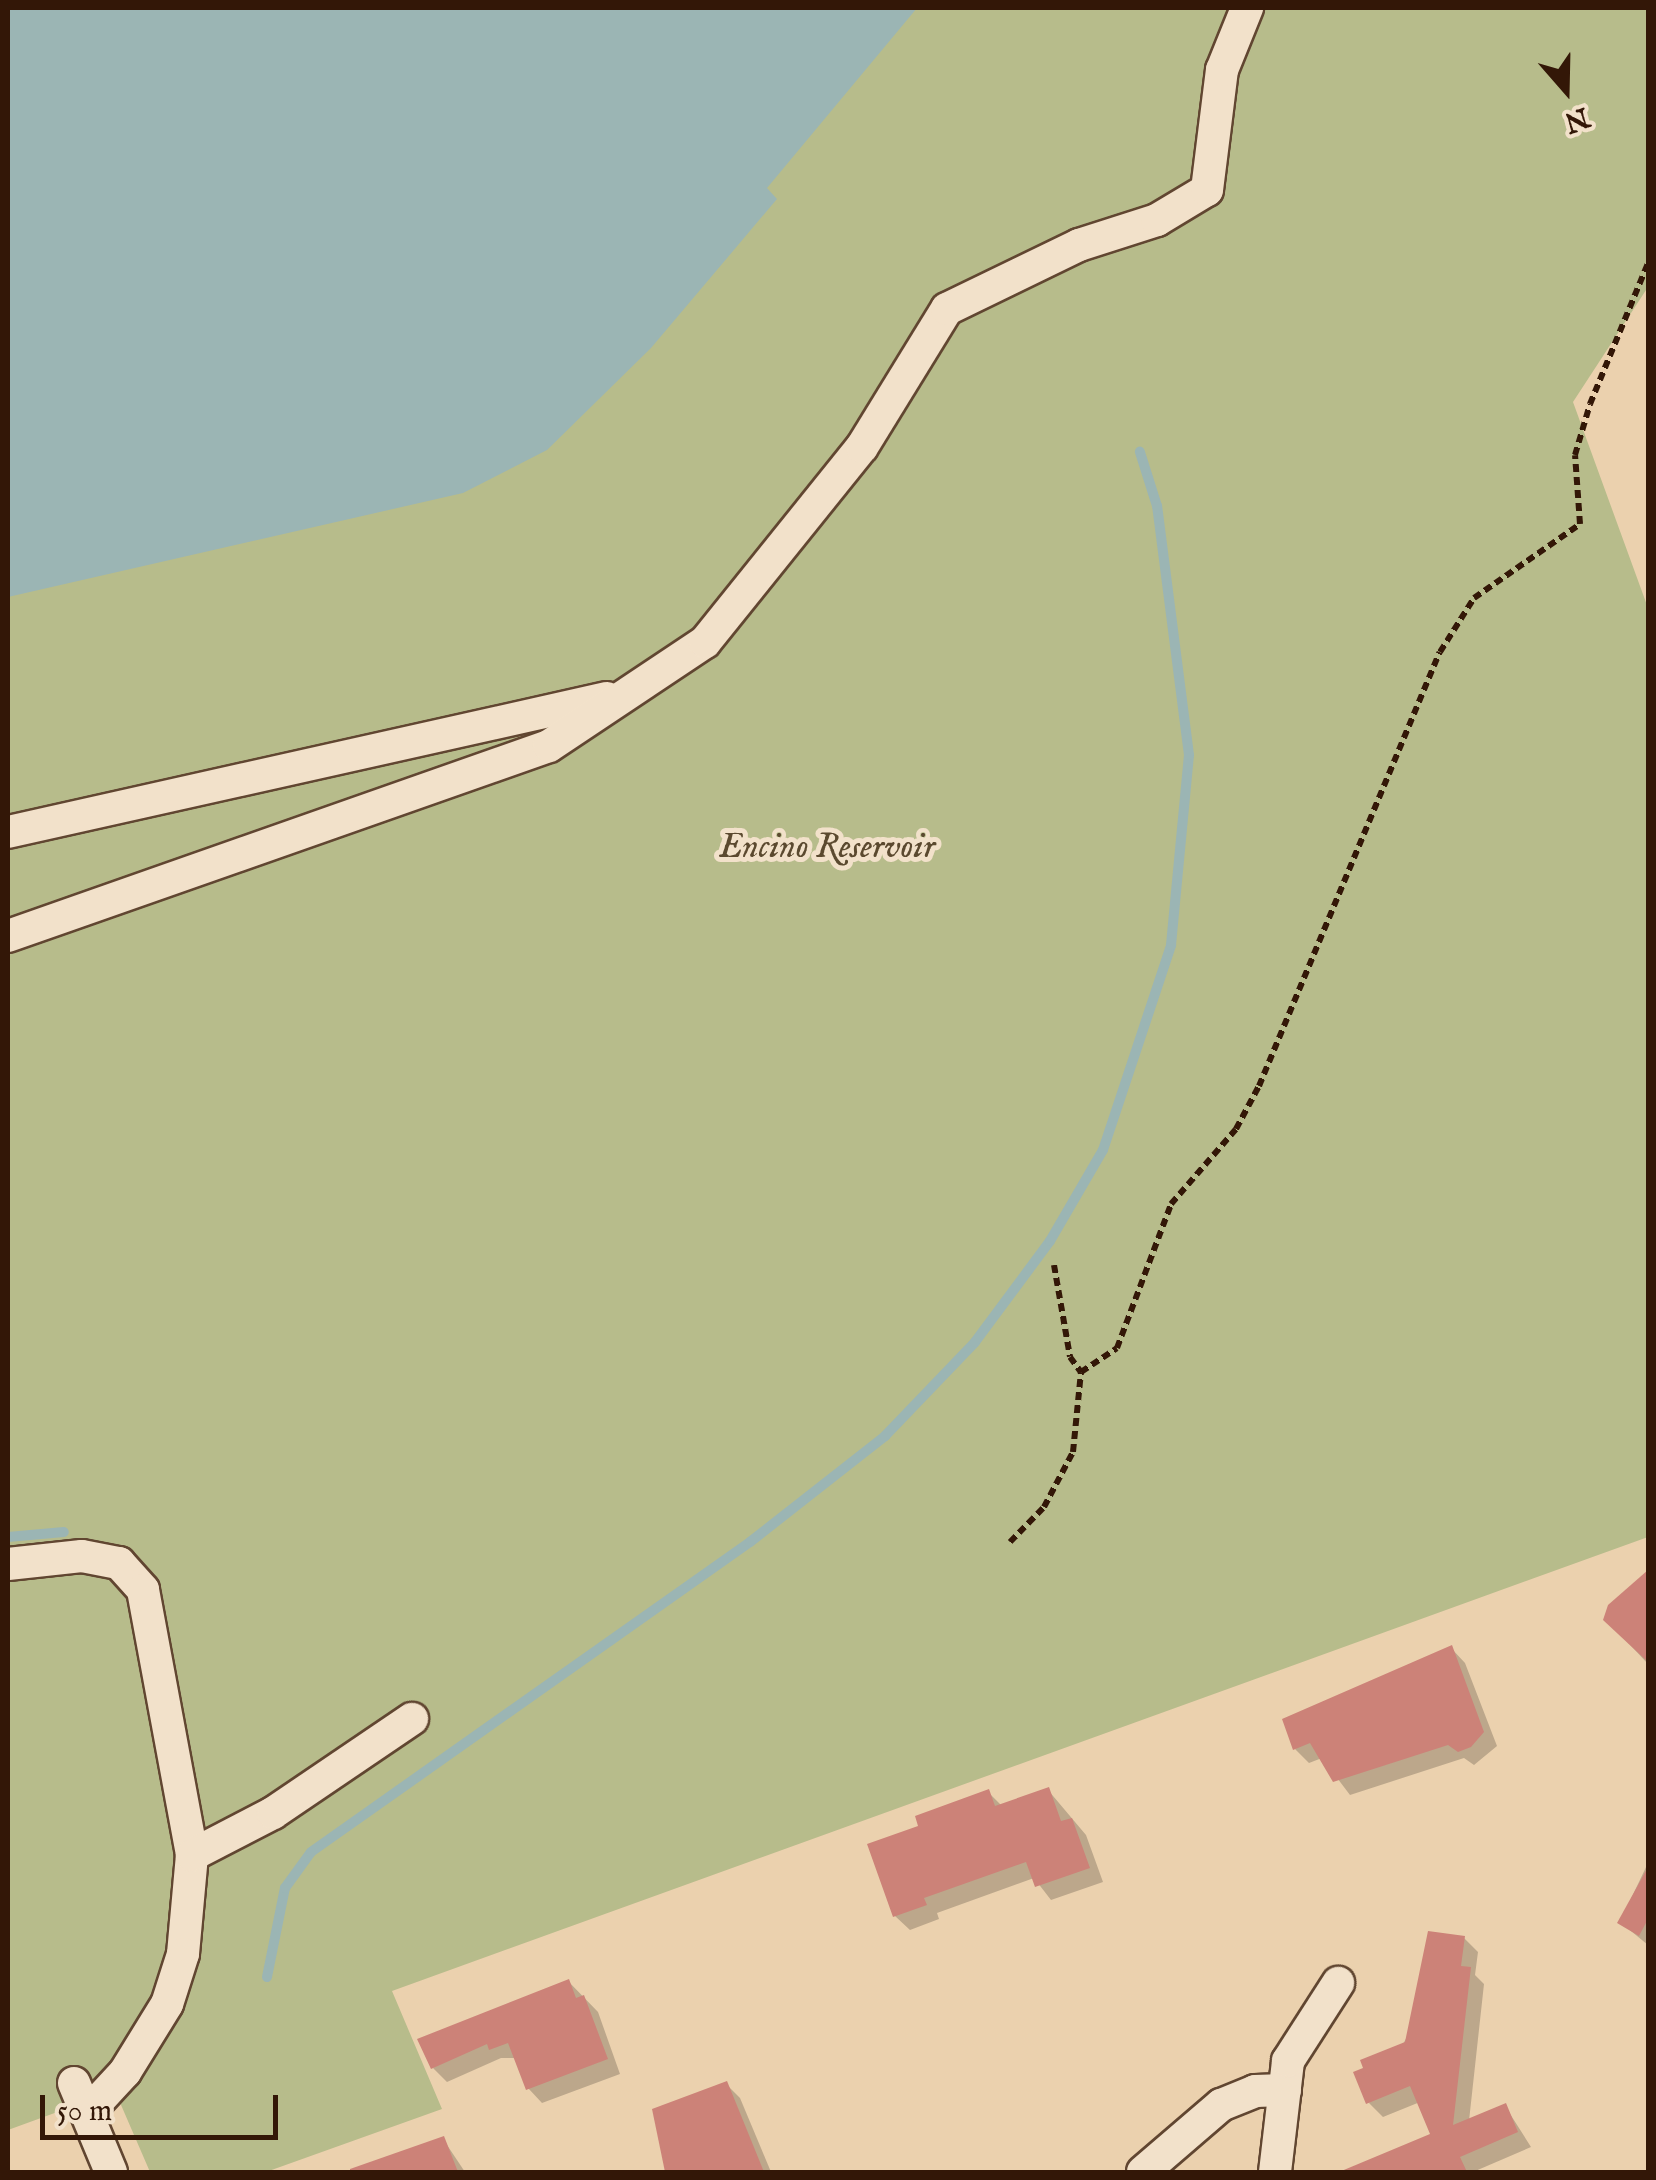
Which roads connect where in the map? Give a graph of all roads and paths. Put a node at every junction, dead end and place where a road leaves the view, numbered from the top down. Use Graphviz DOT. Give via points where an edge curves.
graph roads {
  1 [pos="1247,8"];
  2 [pos="1648,263"];
  3 [pos="631,692"];
  4 [pos="8,832"];
  5 [pos="8,936"];
  6 [pos="1054,1265"];
  7 [pos="1082,1372"];
  8 [pos="1010,1542"];
  9 [pos="8,1564"];
  10 [pos="412,1718"];
  11 [pos="192,1855"];
  12 [pos="1338,1983"];
  13 [pos="1285,2090"];
  14 [pos="111,2172"];
  15 [pos="1143,2172"];
  16 [pos="1275,2172"];
  1 -- 3 [label="street" via="1222,70 1206,190 1158,220 1079,245 946,309 862,447 745,597 705,642"];
  2 -- 7 [label="path" via="1576,455 1580,524 1474,598 1440,652 1259,1086 1236,1130 1171,1204 1116,1348"];
  3 -- 4 [label="street"];
  3 -- 5 [label="street" via="550,746"];
  6 -- 7 [label="path" via="1070,1357"];
  7 -- 8 [label="path" via="1072,1452 1044,1508"];
  9 -- 11 [label="street" via="82,1556 119,1563 143,1590"];
  10 -- 11 [label="street" via="273,1813"];
  11 -- 14 [label="street" via="183,1954 167,2004 125,2072 81,2098"];
  12 -- 13 [label="street" via="1288,2060"];
  13 -- 15 [label="street" via="1254,2091 1222,2105"];
  13 -- 16 [label="street"];
}
